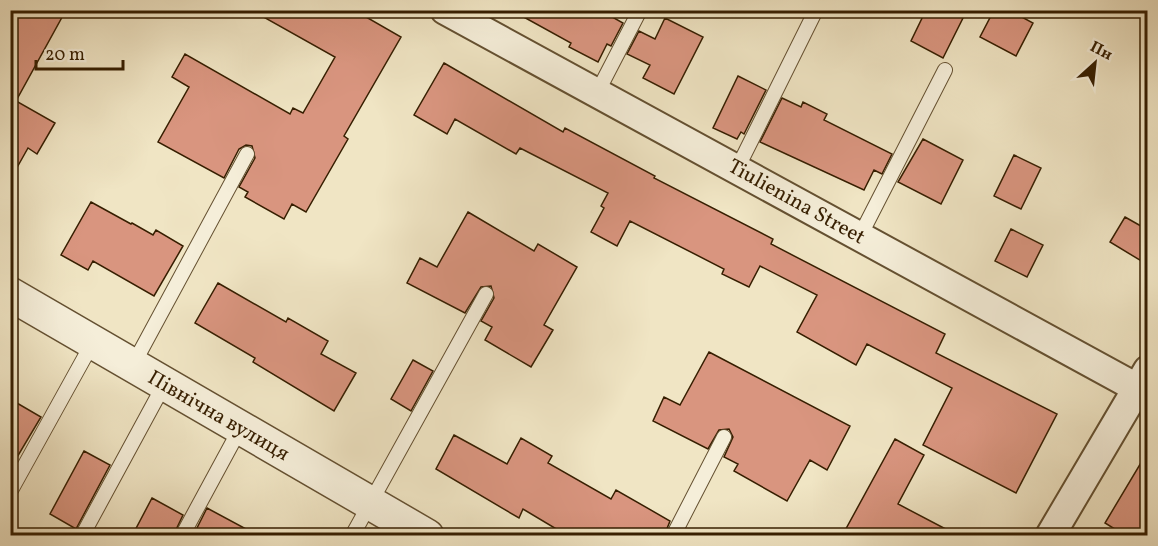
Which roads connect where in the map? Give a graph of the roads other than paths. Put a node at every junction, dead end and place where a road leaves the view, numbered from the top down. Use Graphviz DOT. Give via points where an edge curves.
graph roads {
  1 [pos="640,10"];
  2 [pos="816,10"];
  3 [pos="460,14"];
  4 [pos="945,70"];
  5 [pos="597,93"];
  6 [pos="247,154"];
  7 [pos="737,169"];
  8 [pos="860,236"];
  9 [pos="10,294"];
  10 [pos="486,294"];
  11 [pos="93,342"];
  12 [pos="134,365"];
  13 [pos="165,383"];
  14 [pos="1144,384"];
  15 [pos="241,427"];
  16 [pos="724,437"];
  17 [pos="10,492"];
  18 [pos="370,502"];
  19 [pos="82,536"];
  20 [pos="182,536"];
  21 [pos="352,536"];
  22 [pos="427,536"];
  23 [pos="673,536"];
  24 [pos="1050,536"];
  1 -- 5 [label="lane"];
  2 -- 7 [label="lane"];
  3 -- 5 [label="street, Tiulienina Street"];
  4 -- 8 [label="lane"];
  5 -- 7 [label="street, Tiulienina Street"];
  6 -- 12 [label="lane"];
  7 -- 8 [label="street, Tiulienina Street"];
  8 -- 14 [label="street, Tiulienina Street"];
  9 -- 11 [label="street, Північна вулиця"];
  10 -- 18 [label="lane"];
  11 -- 12 [label="street, Північна вулиця"];
  11 -- 17 [label="lane"];
  12 -- 13 [label="street, Північна вулиця"];
  13 -- 15 [label="street, Північна вулиця"];
  13 -- 19 [label="lane"];
  14 -- 24 [label="street"];
  15 -- 18 [label="street, Північна вулиця"];
  15 -- 20 [label="lane"];
  16 -- 23 [label="lane"];
  18 -- 21 [label="lane"];
  18 -- 22 [label="street, Північна вулиця"];
}
